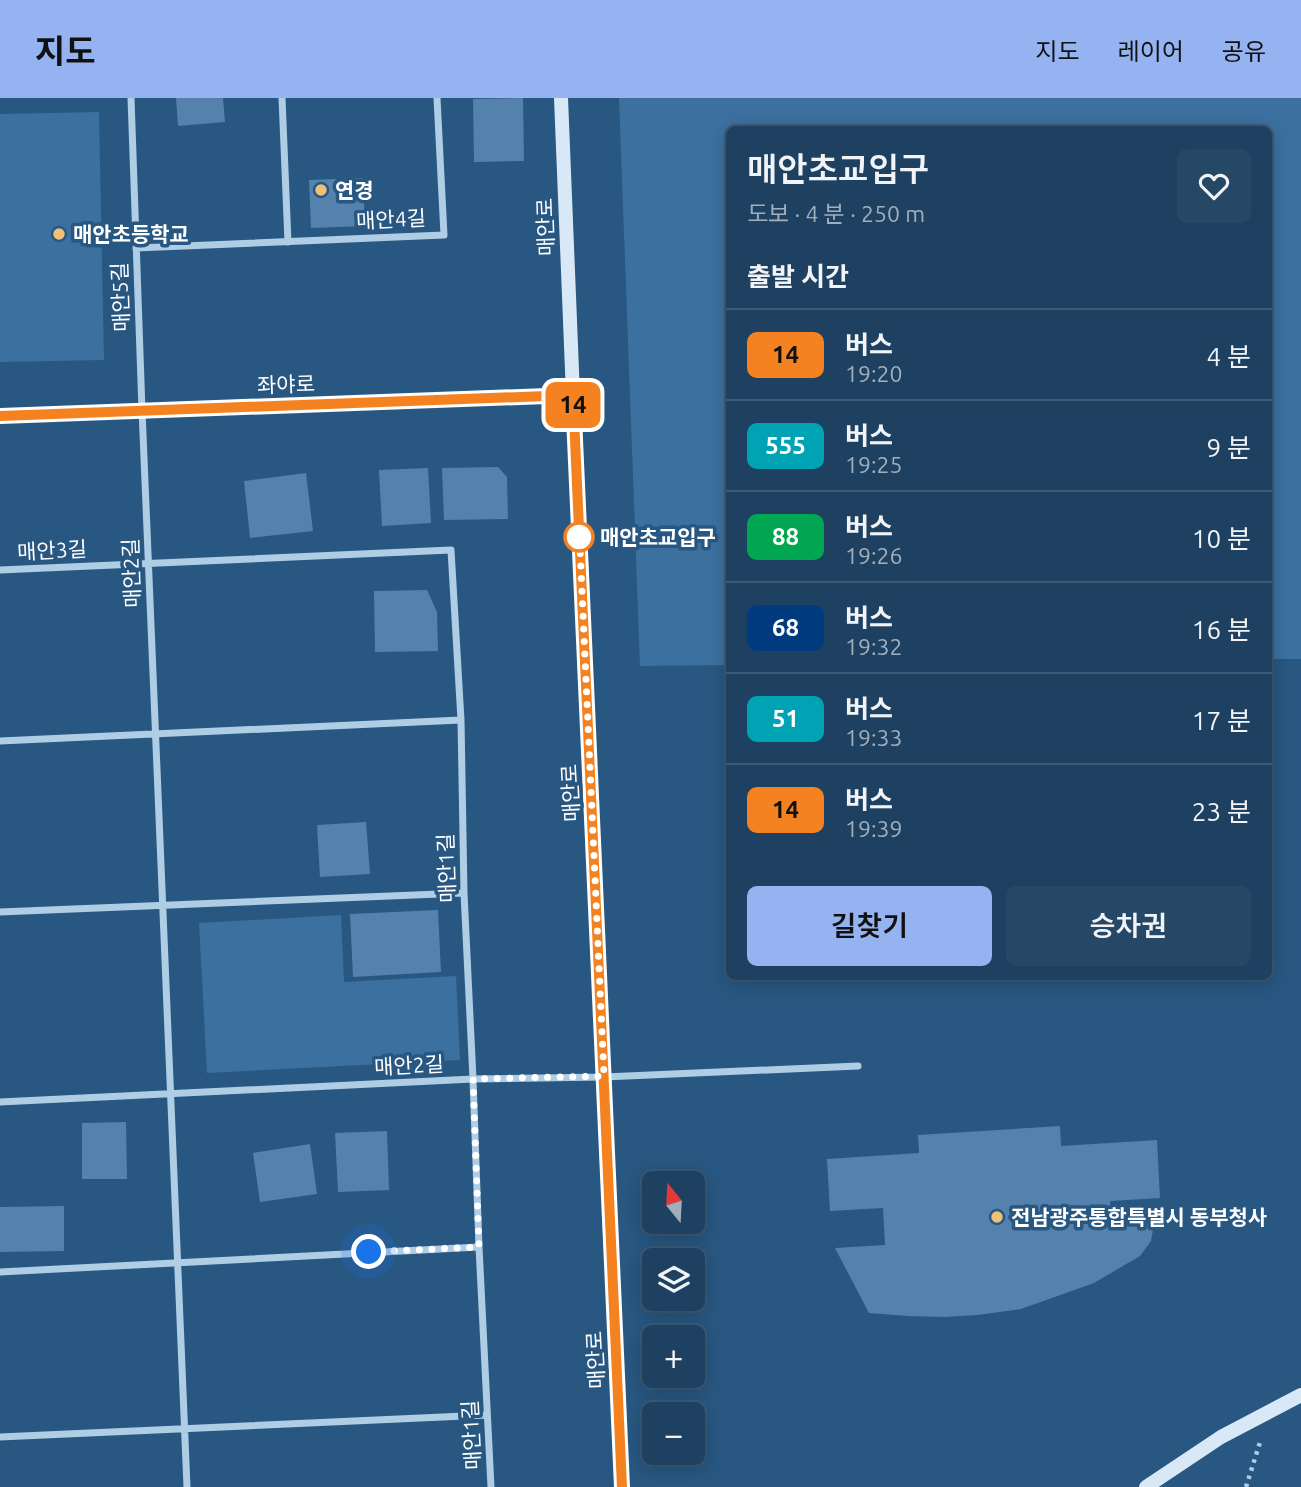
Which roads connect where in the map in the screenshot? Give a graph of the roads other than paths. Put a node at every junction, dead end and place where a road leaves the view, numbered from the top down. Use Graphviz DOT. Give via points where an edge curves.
graph roads {
  1 [pos="131,98"];
  2 [pos="282,98"];
  3 [pos="437,98"];
  4 [pos="562,98"];
  5 [pos="288,242"];
  6 [pos="136,248"];
  7 [pos="573,395"];
  8 [pos="142,410"];
  9 [pos="0,416"];
  10 [pos="148,563"];
  11 [pos="0,570"];
  12 [pos="460,720"];
  13 [pos="155,734"];
  14 [pos="0,741"];
  15 [pos="464,893"];
  16 [pos="162,906"];
  17 [pos="0,912"];
  18 [pos="859,1066"];
  19 [pos="604,1076"];
  20 [pos="473,1079"];
  21 [pos="170,1094"];
  22 [pos="0,1102"];
  23 [pos="479,1247"];
  24 [pos="177,1263"];
  25 [pos="0,1272"];
  26 [pos="1301,1395"];
  27 [pos="487,1415"];
  28 [pos="184,1429"];
  29 [pos="0,1437"];
  30 [pos="187,1487"];
  31 [pos="491,1487"];
  32 [pos="622,1487"];
  33 [pos="1146,1487"];
  1 -- 6 [label="street, 매안5길"];
  2 -- 5 [label="street"];
  3 -- 5 [label="street, 매안4길" via="444,235"];
  4 -- 7 [label="street, 매안로"];
  5 -- 6 [label="street, 매안4길"];
  6 -- 8 [label="street, 매안5길"];
  7 -- 8 [label="street, 좌야로"];
  7 -- 19 [label="street, 매안로"];
  8 -- 9 [label="street, 좌야로"];
  8 -- 10 [label="street, 매안2길"];
  10 -- 11 [label="street, 매안3길"];
  10 -- 12 [label="street, 매안1길" via="451,550"];
  10 -- 13 [label="street, 매안2길"];
  12 -- 13 [label="street"];
  12 -- 15 [label="street, 매안1길"];
  13 -- 14 [label="street"];
  13 -- 16 [label="street, 매안2길"];
  15 -- 16 [label="street"];
  15 -- 20 [label="street, 매안1길"];
  16 -- 17 [label="street"];
  16 -- 21 [label="street, 매안2길"];
  18 -- 19 [label="street, 매안2길"];
  19 -- 20 [label="street, 매안2길"];
  19 -- 32 [label="street, 매안로"];
  20 -- 21 [label="street, 매안2길"];
  20 -- 23 [label="street, 매안1길"];
  21 -- 22 [label="street, 매안2길"];
  21 -- 24 [label="street, 매안2길"];
  23 -- 24 [label="street"];
  23 -- 27 [label="street, 매안1길"];
  24 -- 25 [label="street"];
  24 -- 28 [label="street, 매안2길"];
  26 -- 33 [label="street" via="1221,1437"];
  27 -- 28 [label="street"];
  27 -- 31 [label="street, 매안1길"];
  28 -- 29 [label="street"];
  28 -- 30 [label="street, 매안2길"];
}
